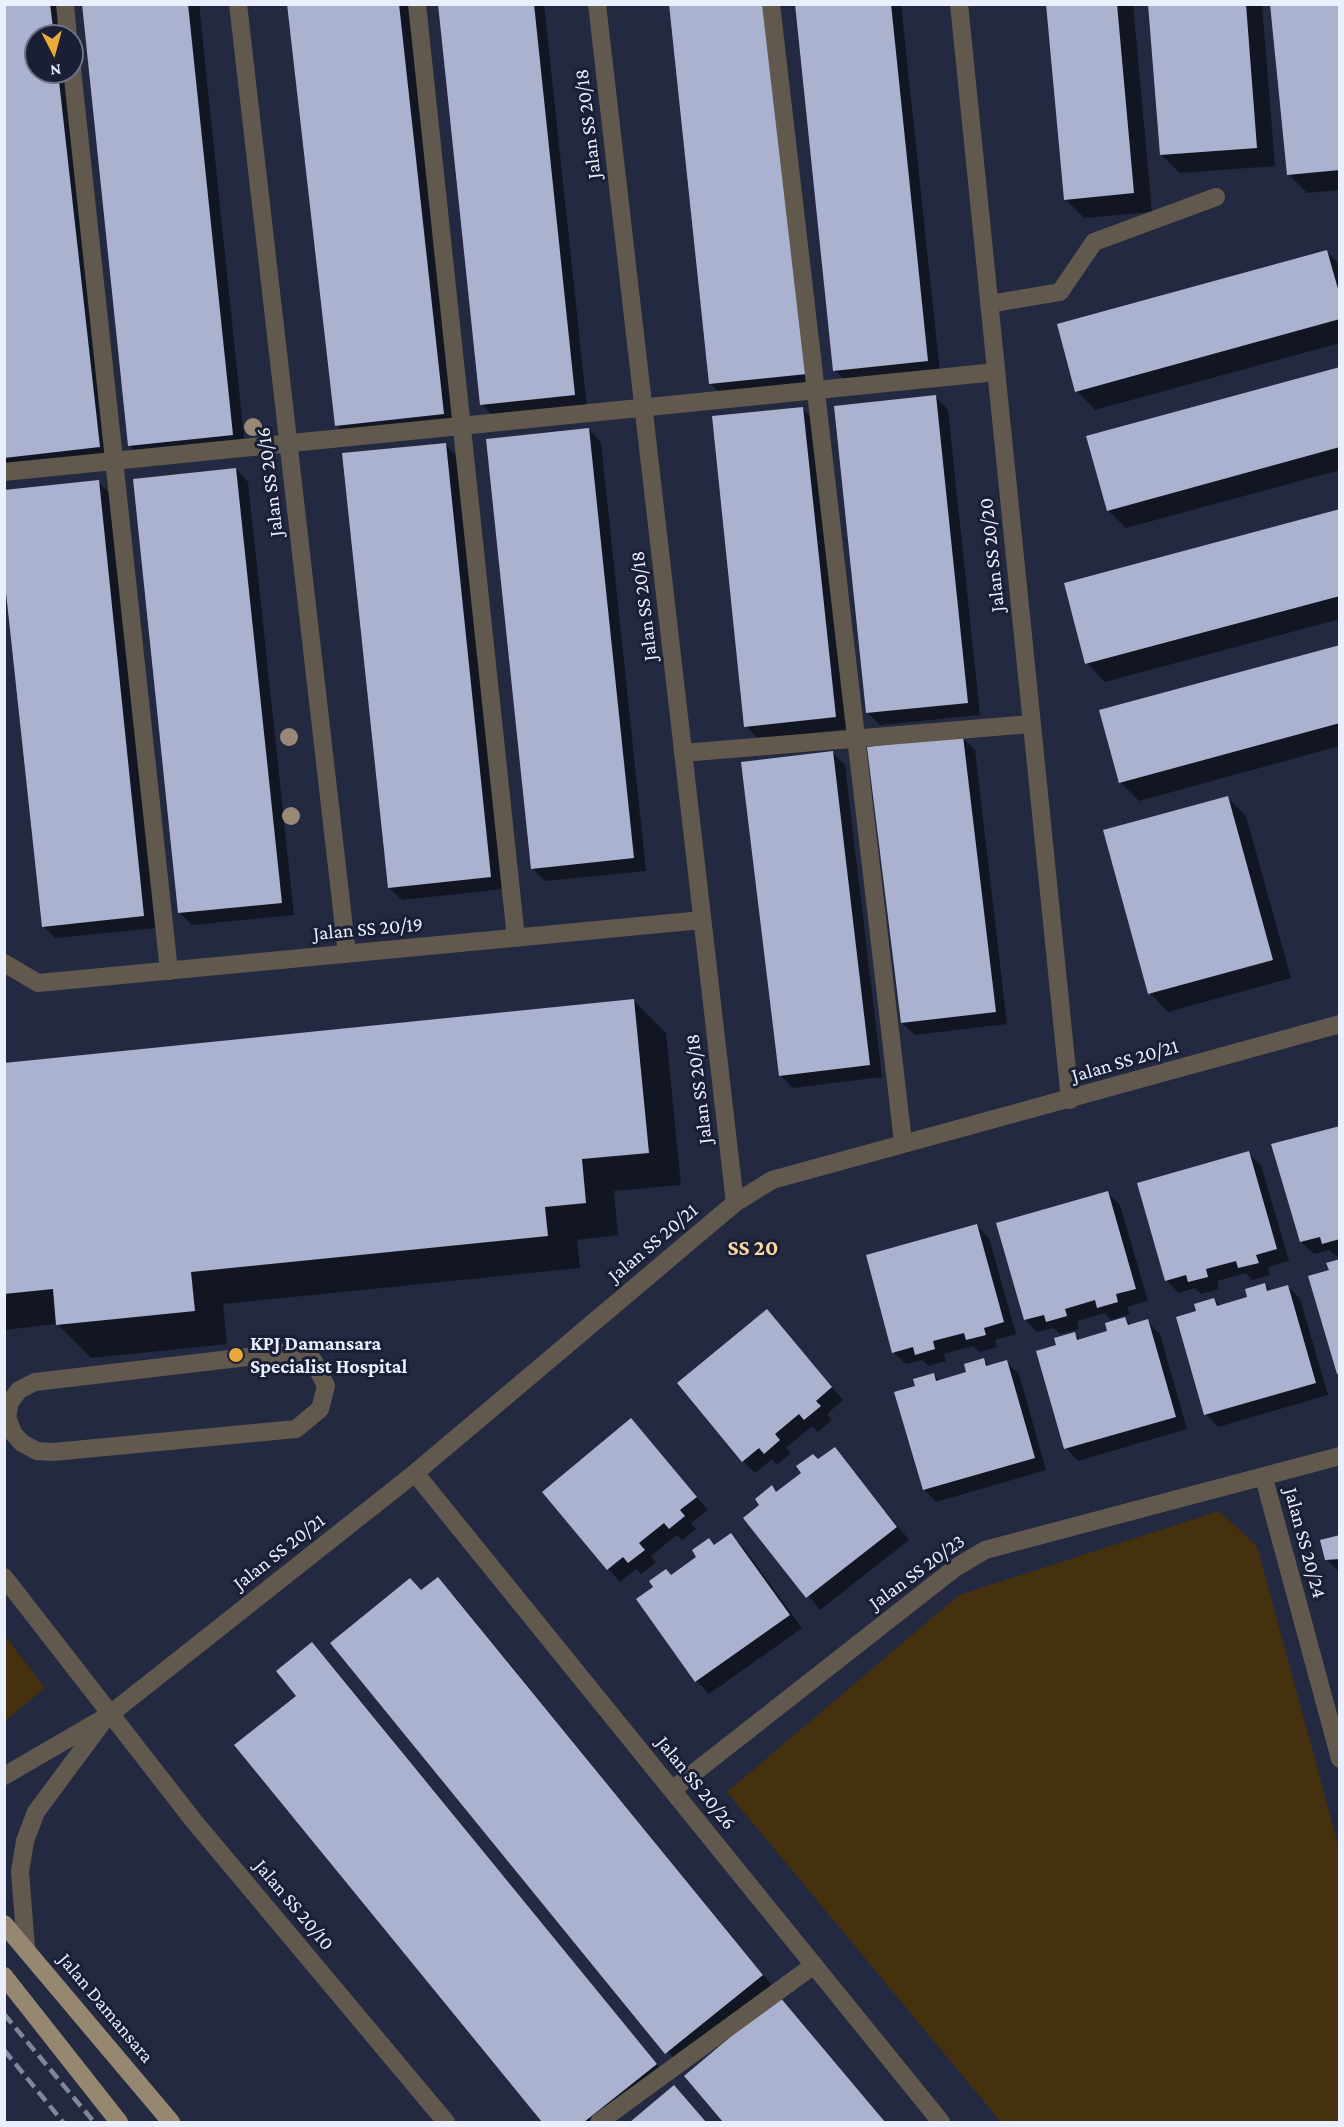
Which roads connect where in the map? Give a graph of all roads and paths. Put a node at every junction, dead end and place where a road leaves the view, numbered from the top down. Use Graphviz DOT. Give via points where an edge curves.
graph roads {
  1 [pos="65,4"];
  2 [pos="238,4"];
  3 [pos="417,4"];
  4 [pos="597,4"];
  5 [pos="771,4"];
  6 [pos="958,4"];
  7 [pos="67,24"];
  8 [pos="74,84"];
  9 [pos="1216,197"];
  10 [pos="989,304"];
  11 [pos="996,372"];
  12 [pos="816,390"];
  13 [pos="644,408"];
  14 [pos="462,426"];
  15 [pos="289,444"];
  16 [pos="114,461"];
  17 [pos="4,472"];
  18 [pos="1031,724"];
  19 [pos="856,737"];
  20 [pos="683,753"];
  21 [pos="702,920"];
  22 [pos="516,938"];
  23 [pos="347,954"];
  24 [pos="4,963"];
  25 [pos="169,971"];
  26 [pos="1340,1024"];
  27 [pos="1070,1100"];
  28 [pos="903,1142"];
  29 [pos="735,1203"];
  30 [pos="6,1417"];
  31 [pos="1340,1456"];
  32 [pos="415,1473"];
  33 [pos="1264,1478"];
  34 [pos="4,1577"];
  35 [pos="109,1714"];
  36 [pos="1340,1759"];
  37 [pos="4,1776"];
  38 [pos="672,1790"];
  39 [pos="4,1924"];
  40 [pos="26,1948"];
  41 [pos="814,1965"];
  42 [pos="4,1976"];
  43 [pos="119,2122"];
  44 [pos="171,2122"];
  45 [pos="446,2122"];
  46 [pos="599,2122"];
  47 [pos="941,2122"];
  1 -- 7 [label="street"];
  2 -- 15 [label="street, Jalan SS 20/16"];
  3 -- 14 [label="street"];
  4 -- 13 [label="street, Jalan SS 20/18"];
  5 -- 12 [label="street"];
  6 -- 10 [label="street, Jalan SS 20/20"];
  8 -- 16 [label="street"];
  9 -- 10 [label="street" via="1094,242 1060,292"];
  10 -- 11 [label="street, Jalan SS 20/20"];
  11 -- 12 [label="street"];
  11 -- 18 [label="street, Jalan SS 20/20"];
  12 -- 13 [label="street"];
  12 -- 19 [label="street"];
  13 -- 14 [label="street"];
  13 -- 20 [label="street, Jalan SS 20/18"];
  14 -- 15 [label="street"];
  14 -- 22 [label="street"];
  15 -- 16 [label="street"];
  15 -- 23 [label="street, Jalan SS 20/16"];
  16 -- 17 [label="street"];
  16 -- 25 [label="street"];
  18 -- 19 [label="street"];
  18 -- 27 [label="street, Jalan SS 20/20"];
  19 -- 20 [label="street"];
  19 -- 28 [label="street"];
  20 -- 21 [label="street, Jalan SS 20/18"];
  21 -- 22 [label="street, Jalan SS 20/19"];
  21 -- 29 [label="street, Jalan SS 20/18"];
  22 -- 23 [label="street, Jalan SS 20/19"];
  23 -- 25 [label="street, Jalan SS 20/19"];
  24 -- 25 [label="street, Jalan SS 20/19" via="38,984"];
  26 -- 27 [label="street, Jalan SS 20/21"];
  27 -- 28 [label="street, Jalan SS 20/21"];
  28 -- 29 [label="street, Jalan SS 20/21" via="772,1180"];
  29 -- 32 [label="street, Jalan SS 20/21"];
  30 -- 30 [label="street" via="22,1443 37,1451 53,1452 296,1429 320,1409 326,1386 313,1360 290,1352 34,1382 19,1390"];
  31 -- 33 [label="street, Jalan SS 20/23"];
  32 -- 35 [label="street, Jalan SS 20/21"];
  32 -- 38 [label="street, Jalan SS 20/26"];
  33 -- 36 [label="street, Jalan SS 20/24"];
  33 -- 38 [label="street, Jalan SS 20/23" via="985,1550 955,1568"];
  34 -- 35 [label="street, Jalan SS 20/10"];
  35 -- 37 [label="street, Jalan SS 20/21"];
  35 -- 40 [label="street, Jalan SS 20/21" via="36,1812 25,1841 20,1872"];
  35 -- 45 [label="street, Jalan SS 20/10"];
  38 -- 41 [label="street, Jalan SS 20/26"];
  39 -- 40 [label="main road, Jalan Damansara"];
  40 -- 44 [label="main road, Jalan Damansara"];
  41 -- 46 [label="street"];
  41 -- 47 [label="street, Jalan SS 20/26"];
  42 -- 43 [label="main road"];
}
